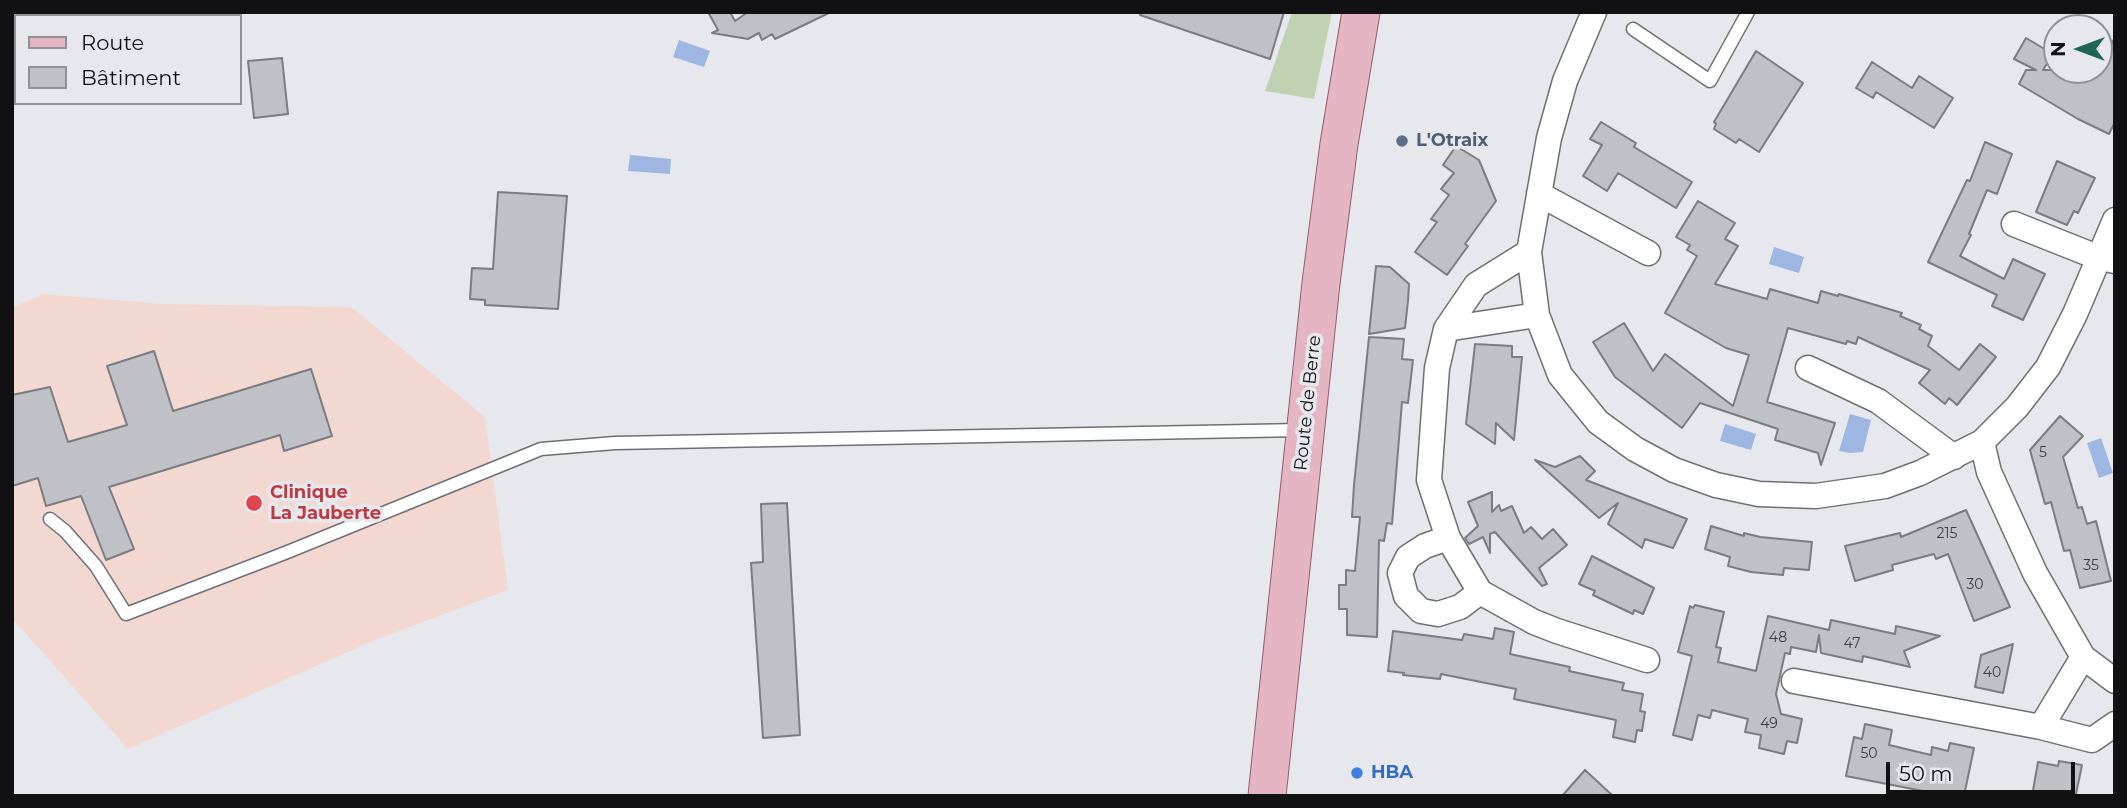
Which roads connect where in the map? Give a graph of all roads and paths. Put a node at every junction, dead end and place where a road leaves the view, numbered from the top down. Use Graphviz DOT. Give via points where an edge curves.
graph roads {
  1 [pos="1361,12"];
  2 [pos="1594,12"];
  3 [pos="1748,12"];
  4 [pos="1633,29"];
  5 [pos="1539,194"];
  6 [pos="2115,220"];
  7 [pos="2014,224"];
  8 [pos="1529,252"];
  9 [pos="1648,253"];
  10 [pos="2106,259"];
  11 [pos="1537,315"];
  12 [pos="1446,328"];
  13 [pos="1808,368"];
  14 [pos="1305,430"];
  15 [pos="1982,442"];
  16 [pos="1954,457"];
  17 [pos="50,519"];
  18 [pos="1448,538"];
  19 [pos="1480,593"];
  20 [pos="2083,657"];
  21 [pos="1647,660"];
  22 [pos="1794,681"];
  23 [pos="2115,681"];
  24 [pos="2115,724"];
  25 [pos="2040,727"];
  26 [pos="1267,796"];
  1 -- 14 [label="main road, Route de Berre" via="1339,144"];
  2 -- 5 [label="street" via="1564,81"];
  3 -- 4 [label="lane" via="1710,81"];
  5 -- 8 [label="street"];
  5 -- 9 [label="street"];
  6 -- 10 [label="street"];
  7 -- 10 [label="street"];
  8 -- 11 [label="street"];
  8 -- 12 [label="street" via="1476,285"];
  10 -- 15 [label="street" via="2048,367"];
  11 -- 12 [label="street"];
  11 -- 16 [label="street" via="1560,375 1598,422 1674,470 1716,485 1759,494 1816,496 1885,486"];
  12 -- 18 [label="street" via="1437,368 1429,480"];
  13 -- 16 [label="street" via="1878,401"];
  14 -- 17 [label="lane" via="628,442 541,449 126,614 96,566"];
  14 -- 26 [label="main road, Route de Berre"];
  15 -- 16 [label="street"];
  15 -- 20 [label="street" via="1989,472 2035,573"];
  18 -- 19 [label="street"];
  18 -- 19 [label="street" via="1408,557 1400,573 1406,596 1421,611 1438,614 1460,607"];
  19 -- 21 [label="street" via="1534,622"];
  20 -- 23 [label="street"];
  20 -- 25 [label="street"];
  22 -- 25 [label="street"];
  24 -- 25 [label="street" via="2092,740"];
}
